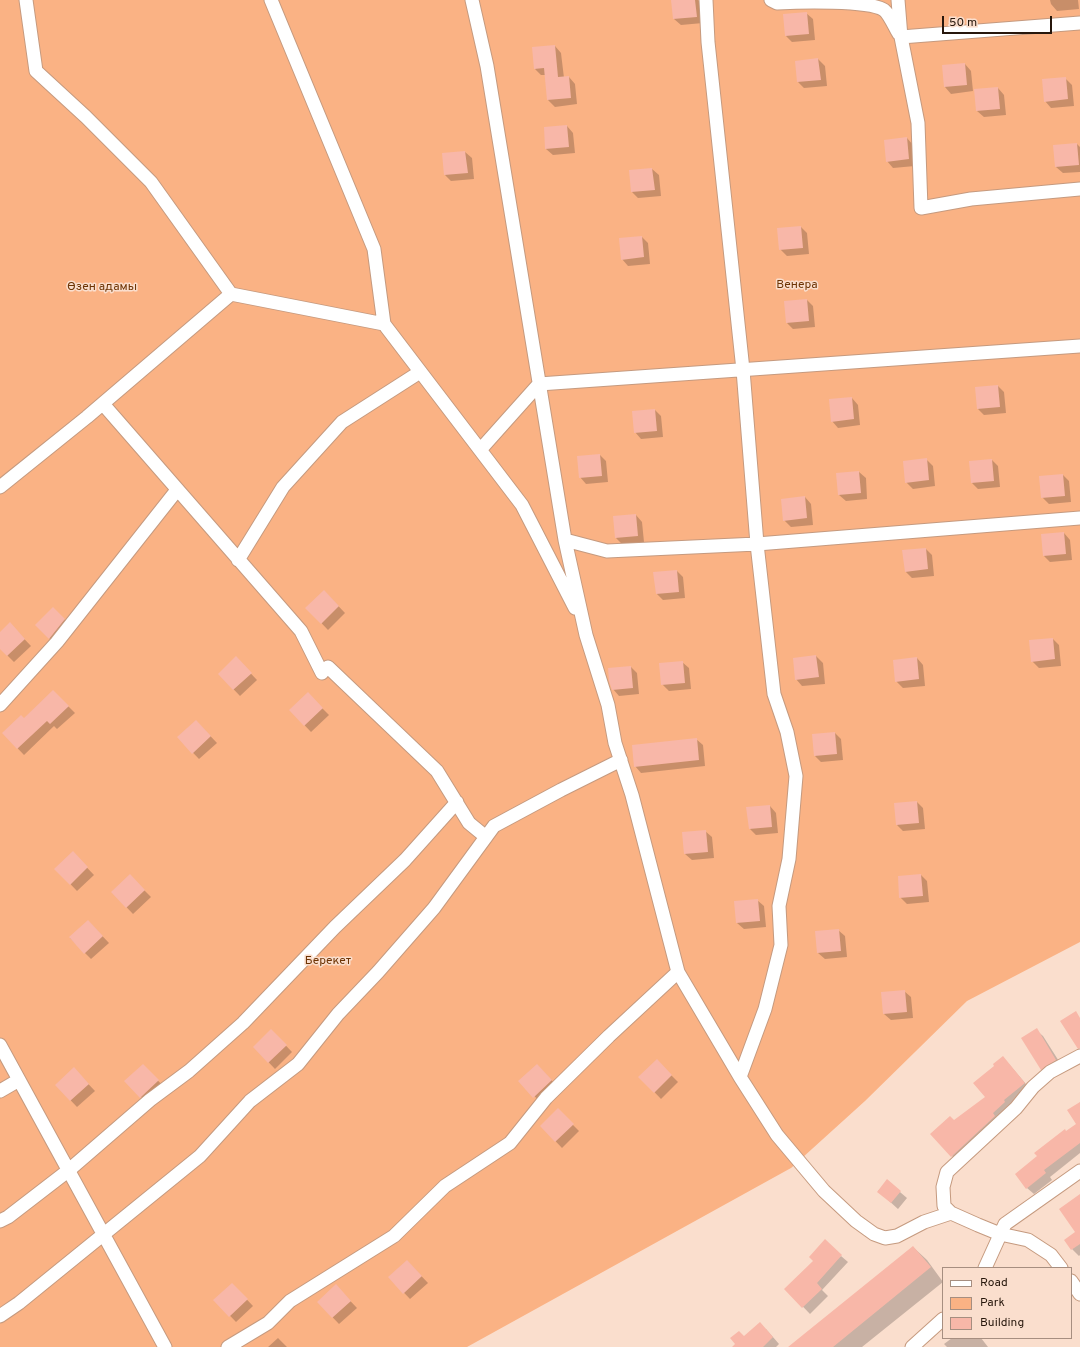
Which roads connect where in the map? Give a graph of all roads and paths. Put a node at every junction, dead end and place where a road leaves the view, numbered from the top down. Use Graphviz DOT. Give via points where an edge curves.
graph roads {
  1 [pos="26,0"];
  2 [pos="271,0"];
  3 [pos="472,0"];
  4 [pos="706,0"];
  5 [pos="771,0"];
  6 [pos="898,0"];
  7 [pos="1080,23"];
  8 [pos="901,37"];
  9 [pos="1080,189"];
  10 [pos="231,294"];
  11 [pos="384,324"];
  12 [pos="1080,346"];
  13 [pos="744,370"];
  14 [pos="420,372"];
  15 [pos="539,384"];
  16 [pos="103,404"];
  17 [pos="480,450"];
  18 [pos="0,487"];
  19 [pos="177,490"];
  20 [pos="1080,518"];
  21 [pos="565,540"];
  22 [pos="758,544"];
  23 [pos="238,560"];
  24 [pos="583,624"];
  25 [pos="0,705"];
  26 [pos="621,760"];
  27 [pos="457,802"];
  28 [pos="486,837"];
  29 [pos="678,972"];
  30 [pos="0,1045"];
  31 [pos="1080,1056"];
  32 [pos="740,1077"];
  33 [pos="19,1080"];
  34 [pos="0,1091"];
  35 [pos="69,1170"];
  36 [pos="1080,1171"];
  37 [pos="951,1213"];
  38 [pos="0,1221"];
  39 [pos="1000,1234"];
  40 [pos="104,1235"];
  41 [pos="985,1267"];
  42 [pos="1060,1267"];
  43 [pos="1072,1282"];
  44 [pos="1080,1294"];
  45 [pos="0,1316"];
  46 [pos="942,1320"];
  47 [pos="165,1347"];
  48 [pos="228,1347"];
  49 [pos="912,1347"];
  1 -- 10 [label="street" via="36,71 152,182"];
  2 -- 11 [label="street" via="374,249"];
  3 -- 15 [label="street" via="487,66"];
  4 -- 13 [label="street" via="708,42"];
  5 -- 8 [label="street" via="777,3 867,3 884,10"];
  6 -- 8 [label="street"];
  7 -- 8 [label="street"];
  8 -- 9 [label="street" via="918,123 921,208 971,199"];
  10 -- 11 [label="street"];
  10 -- 16 [label="street"];
  11 -- 14 [label="street"];
  12 -- 13 [label="street"];
  13 -- 15 [label="street"];
  13 -- 22 [label="street"];
  14 -- 17 [label="street"];
  14 -- 23 [label="street" via="342,422 283,487"];
  15 -- 17 [label="street"];
  15 -- 21 [label="street"];
  16 -- 18 [label="street"];
  16 -- 19 [label="street"];
  17 -- 24 [label="street" via="522,505"];
  19 -- 23 [label="street"];
  19 -- 25 [label="street" via="57,642"];
  20 -- 22 [label="street"];
  21 -- 22 [label="street" via="607,551"];
  21 -- 24 [label="street"];
  22 -- 32 [label="street" via="774,694 787,732 796,776 789,859 778,906 781,945 764,1010"];
  23 -- 27 [label="street" via="301,631 325,670 437,771"];
  24 -- 26 [label="street" via="608,705"];
  26 -- 28 [label="street" via="494,826"];
  26 -- 29 [label="street"];
  27 -- 28 [label="street" via="469,823"];
  27 -- 35 [label="street" via="405,860 335,927 243,1023"];
  28 -- 40 [label="street" via="434,908 338,1014 298,1064 250,1101 200,1156"];
  29 -- 32 [label="street"];
  29 -- 48 [label="street" via="546,1098 510,1143 445,1186 394,1236 290,1301 268,1323"];
  30 -- 33 [label="street"];
  31 -- 37 [label="street" via="1050,1072 1033,1087 1016,1108 947,1172 944,1206"];
  32 -- 37 [label="street" via="777,1136 824,1191 874,1234 885,1238 897,1236 924,1222"];
  33 -- 34 [label="street"];
  33 -- 35 [label="street"];
  35 -- 38 [label="street"];
  35 -- 40 [label="street"];
  36 -- 39 [label="street" via="1005,1224"];
  37 -- 39 [label="street"];
  39 -- 41 [label="street"];
  39 -- 42 [label="street" via="1028,1240 1051,1255"];
  40 -- 45 [label="street"];
  40 -- 47 [label="street"];
  43 -- 44 [label="street"];
  46 -- 49 [label="street"];
}
